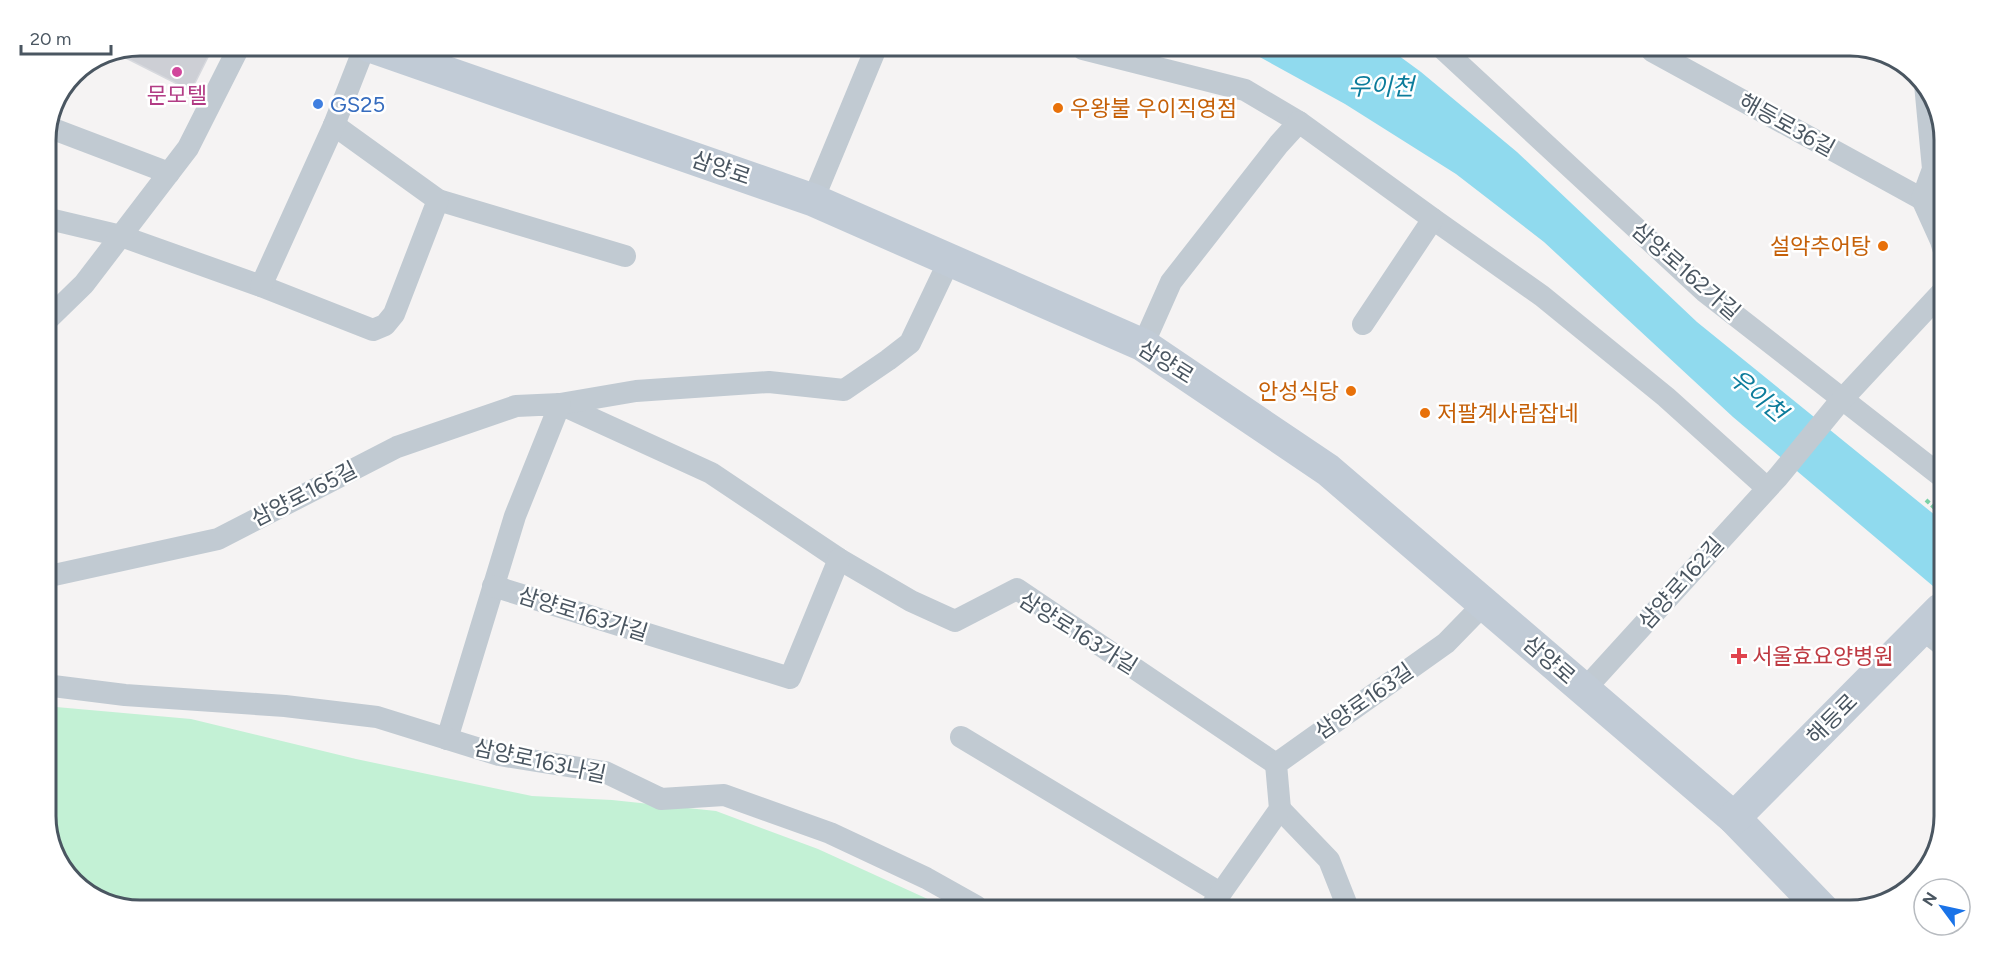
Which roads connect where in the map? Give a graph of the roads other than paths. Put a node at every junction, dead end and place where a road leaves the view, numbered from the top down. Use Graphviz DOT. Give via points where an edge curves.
graph roads {
  1 [pos="234,56"];
  2 [pos="361,56"];
  3 [pos="399,56"];
  4 [pos="873,56"];
  5 [pos="1111,56"];
  6 [pos="1449,56"];
  7 [pos="1661,56"];
  8 [pos="1928,108"];
  9 [pos="1299,123"];
  10 [pos="334,125"];
  11 [pos="56,130"];
  12 [pos="169,173"];
  13 [pos="1922,199"];
  14 [pos="438,200"];
  15 [pos="813,200"];
  16 [pos="1433,219"];
  17 [pos="56,221"];
  18 [pos="1934,226"];
  19 [pos="121,236"];
  20 [pos="625,256"];
  21 [pos="949,261"];
  22 [pos="261,286"];
  23 [pos="1934,301"];
  24 [pos="56,311"];
  25 [pos="1363,324"];
  26 [pos="1143,345"];
  27 [pos="1840,402"];
  28 [pos="560,404"];
  29 [pos="1934,471"];
  30 [pos="1773,482"];
  31 [pos="839,559"];
  32 [pos="56,575"];
  33 [pos="493,586"];
  34 [pos="1484,604"];
  35 [pos="1933,625"];
  36 [pos="56,686"];
  37 [pos="1584,690"];
  38 [pos="961,737"];
  39 [pos="447,739"];
  40 [pos="1276,764"];
  41 [pos="1280,810"];
  42 [pos="1734,818"];
  43 [pos="965,900"];
  44 [pos="1216,900"];
  45 [pos="1345,900"];
  46 [pos="1813,900"];
  1 -- 12 [label="street" via="188,148"];
  2 -- 10 [label="street"];
  3 -- 15 [label="main road, 삼양로"];
  4 -- 15 [label="street"];
  5 -- 9 [label="street" via="1245,90"];
  6 -- 27 [label="street, 삼양로162가길" via="1704,291"];
  7 -- 13 [label="street, 해등로36길"];
  8 -- 13 [label="street" via="1933,170"];
  9 -- 16 [label="street"];
  9 -- 26 [label="street" via="1171,282"];
  10 -- 14 [label="street"];
  10 -- 22 [label="street"];
  11 -- 12 [label="street"];
  12 -- 19 [label="street"];
  13 -- 18 [label="street"];
  14 -- 20 [label="street"];
  14 -- 22 [label="street" via="394,314 385,325 373,330 364,328"];
  15 -- 21 [label="main road, 삼양로"];
  16 -- 25 [label="street"];
  16 -- 30 [label="street" via="1542,296"];
  17 -- 19 [label="street"];
  19 -- 22 [label="street"];
  19 -- 24 [label="street" via="84,284"];
  21 -- 26 [label="main road, 삼양로"];
  21 -- 28 [label="street, 삼양로165길" via="910,343 844,390 769,382 636,391"];
  23 -- 27 [label="street"];
  26 -- 34 [label="main road, 삼양로" via="1328,470"];
  27 -- 29 [label="street, 삼양로162가길"];
  27 -- 30 [label="street, 삼양로162길"];
  28 -- 31 [label="street, 삼양로163가길" via="711,473"];
  28 -- 32 [label="street, 삼양로165길" via="516,406 397,447 218,539"];
  28 -- 33 [label="street" via="515,516"];
  30 -- 37 [label="street, 삼양로162길"];
  31 -- 33 [label="street, 삼양로163가길" via="790,678"];
  31 -- 40 [label="street, 삼양로163가길" via="911,601 955,621 1017,589"];
  33 -- 39 [label="street"];
  34 -- 37 [label="main road, 삼양로"];
  34 -- 40 [label="street, 삼양로163길" via="1446,643"];
  35 -- 42 [label="main road, 해등로"];
  36 -- 39 [label="street, 삼양로163나길" via="377,717"];
  37 -- 42 [label="main road, 삼양로"];
  38 -- 44 [label="street"];
  39 -- 43 [label="street, 삼양로163나길" via="499,755 605,772 661,799 724,795 830,833"];
  40 -- 41 [label="street"];
  41 -- 44 [label="street"];
  41 -- 45 [label="street" via="1329,860"];
  42 -- 46 [label="main road, 삼양로"];
}
